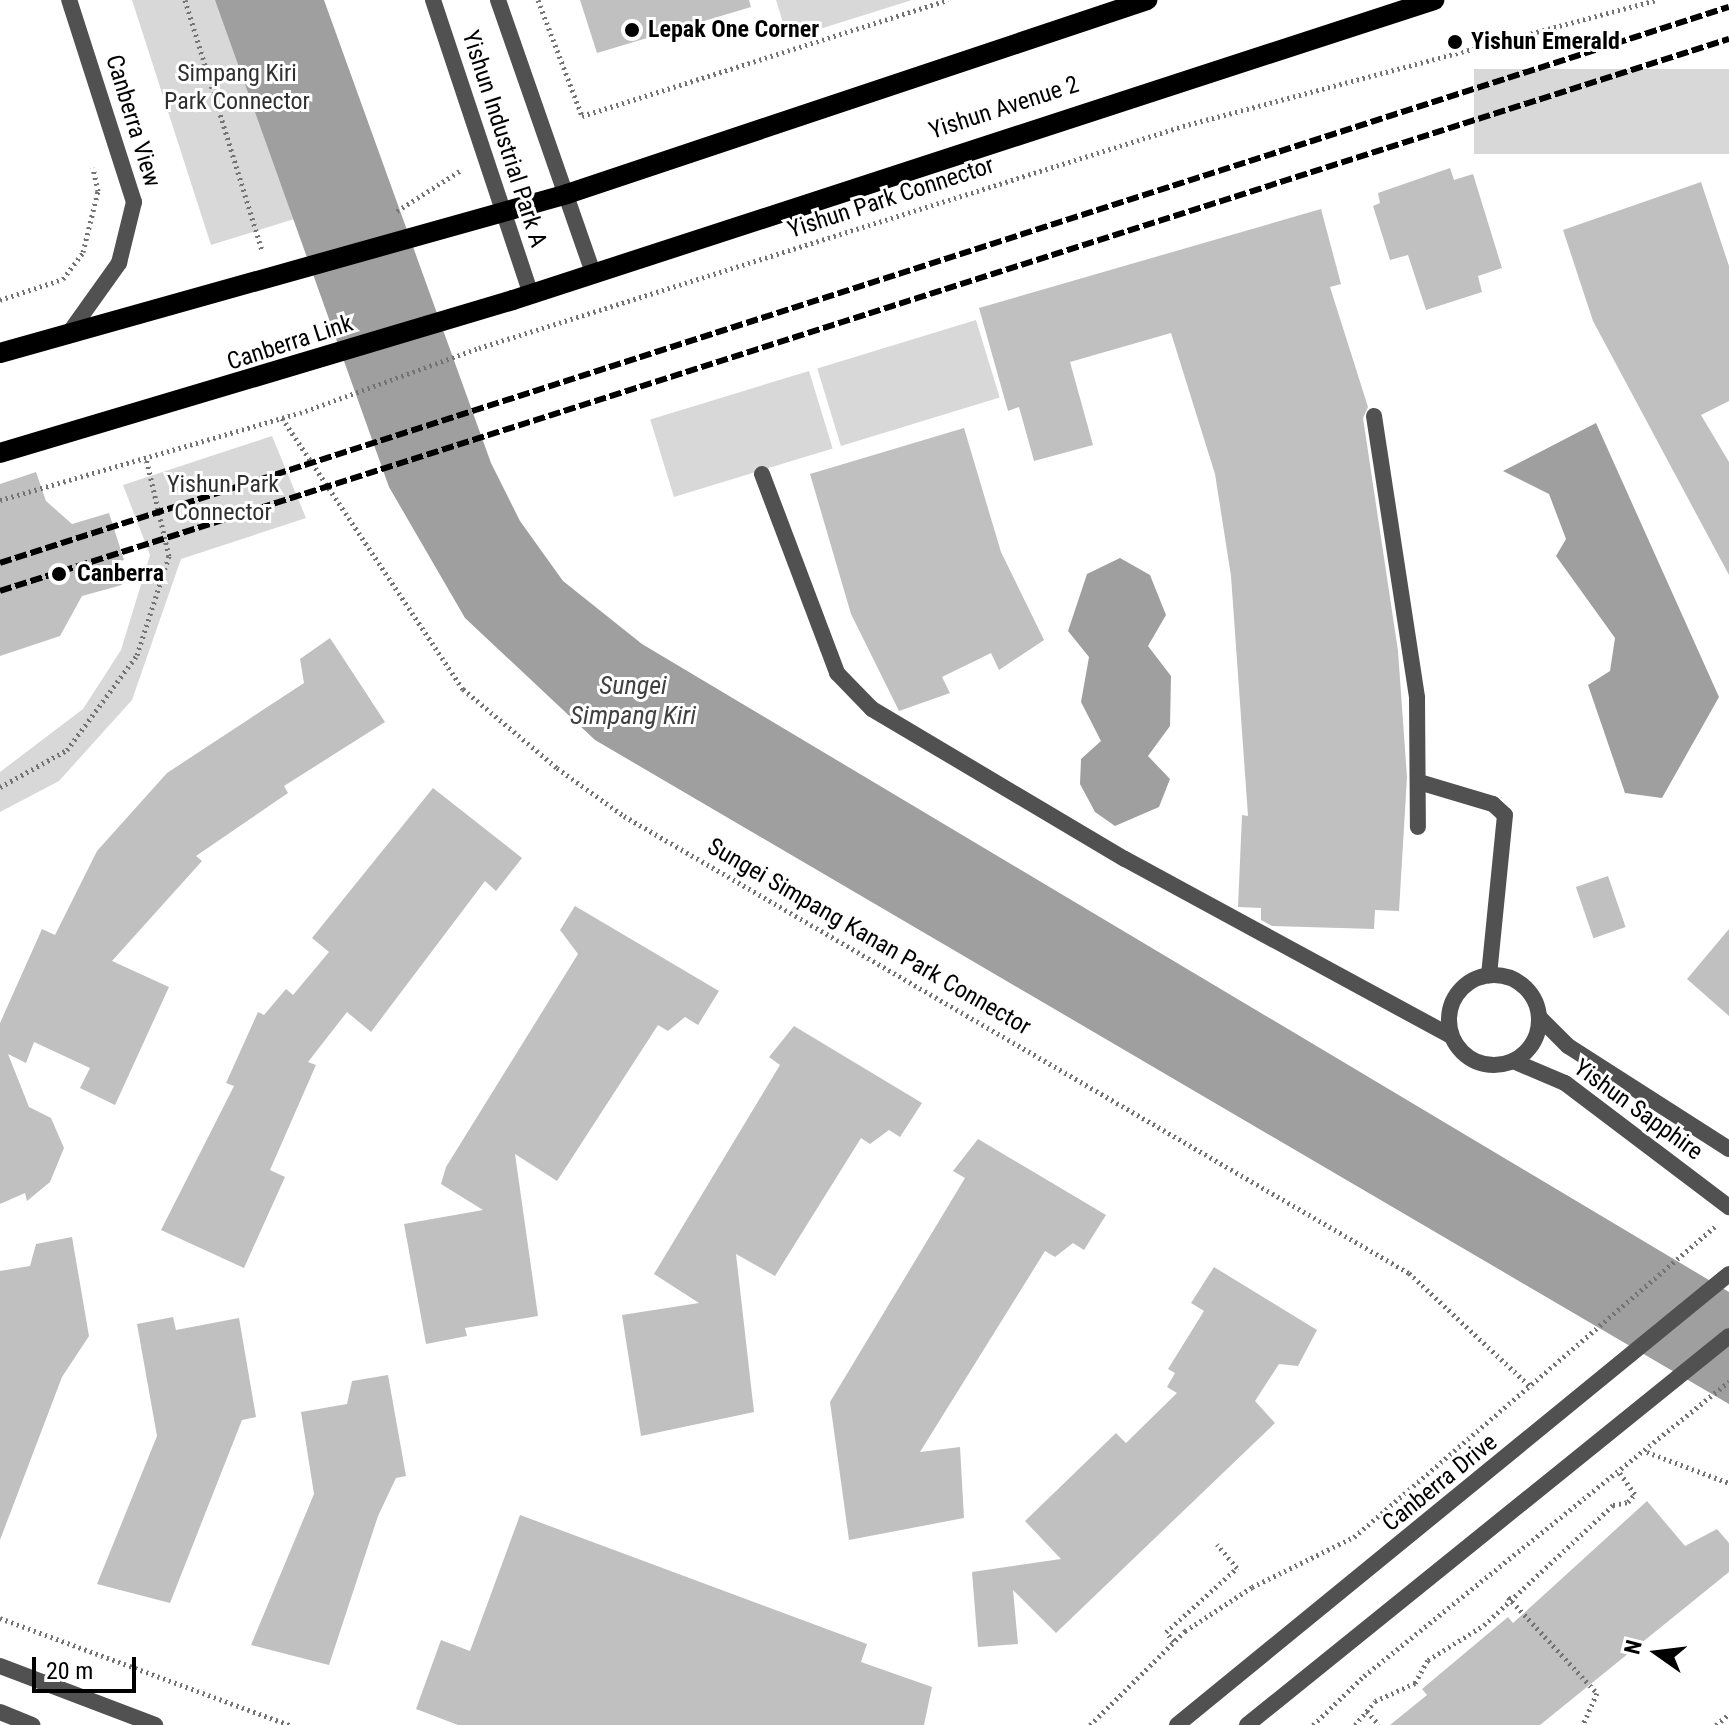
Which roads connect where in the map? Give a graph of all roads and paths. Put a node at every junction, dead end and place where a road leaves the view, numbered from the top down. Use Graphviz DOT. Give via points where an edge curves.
graph roads {
  1 [pos="69,0"];
  2 [pos="185,0"];
  3 [pos="433,0"];
  4 [pos="498,0"];
  5 [pos="538,0"];
  6 [pos="948,0"];
  7 [pos="1147,0"];
  8 [pos="1434,0"];
  9 [pos="1655,0"];
  10 [pos="90,150"];
  11 [pos="462,173"];
  12 [pos="567,194"];
  13 [pos="502,210"];
  14 [pos="385,217"];
  15 [pos="275,247"];
  16 [pos="593,273"];
  17 [pos="522,297"];
  18 [pos="0,300"];
  19 [pos="67,336"];
  20 [pos="0,353"];
  21 [pos="1374,416"];
  22 [pos="282,418"];
  23 [pos="0,453"];
  24 [pos="146,458"];
  25 [pos="762,474"];
  26 [pos="0,500"];
  27 [pos="1419,782"];
  28 [pos="0,787"];
  29 [pos="1418,827"];
  30 [pos="1489,975"];
  31 [pos="1539,1017"];
  32 [pos="1451,1036"];
  33 [pos="1513,1061"];
  34 [pos="1729,1149"];
  35 [pos="1729,1207"];
  36 [pos="1729,1215"];
  37 [pos="1729,1274"];
  38 [pos="1729,1336"];
  39 [pos="1729,1382"];
  40 [pos="1532,1388"];
  41 [pos="1646,1452"];
  42 [pos="1620,1473"];
  43 [pos="1729,1483"];
  44 [pos="1217,1544"];
  45 [pos="1508,1597"];
  46 [pos="0,1618"];
  47 [pos="1174,1641"];
  48 [pos="0,1666"];
  49 [pos="1367,1711"];
  50 [pos="0,1712"];
  51 [pos="1729,1714"];
  52 [pos="33,1725"];
  53 [pos="155,1725"];
  54 [pos="290,1725"];
  55 [pos="1090,1725"];
  56 [pos="1177,1725"];
  57 [pos="1247,1725"];
  58 [pos="1313,1725"];
  59 [pos="1355,1725"];
  60 [pos="1379,1725"];
  61 [pos="1583,1725"];
  62 [pos="1716,1725"];
  1 -- 19 [label="street, Canberra View" via="134,202 119,263"];
  2 -- 15 [label="path" via="261,251"];
  3 -- 13 [label="street, Yishun Industrial Park A"];
  4 -- 12 [label="street, Yishun Industrial Park A"];
  5 -- 6 [label="path" via="582,116"];
  7 -- 12 [label="main road"];
  8 -- 16 [label="main road, Yishun Avenue 2"];
  9 -- 22 [label="path, Yishun Park Connector" via="1183,126 479,348"];
  10 -- 18 [label="path" via="98,191 83,252 63,279"];
  11 -- 14 [label="path"];
  12 -- 13 [label="main road"];
  12 -- 16 [label="street, Yishun Industrial Park A"];
  13 -- 17 [label="street, Yishun Industrial Park A"];
  13 -- 19 [label="main road" via="238,292"];
  16 -- 17 [label="main road, Canberra Link"];
  17 -- 23 [label="main road, Canberra Link"];
  19 -- 20 [label="main road"];
  21 -- 27 [label="street" via="1417,698"];
  22 -- 24 [label="path, Yishun Park Connector"];
  22 -- 40 [label="path, Sungei Simpang Kanan Park Connector" via="463,689 557,768 624,816 1409,1273"];
  24 -- 26 [label="path, Yishun Park Connector"];
  24 -- 28 [label="path" via="169,556 137,655 67,750"];
  25 -- 32 [label="street, Yishun Sapphire" via="837,673 872,709 1166,882"];
  27 -- 29 [label="street"];
  27 -- 30 [label="street" via="1493,804 1505,815"];
  30 -- 31 [label="street, Yishun Sapphire" via="1528,991"];
  30 -- 32 [label="street" via="1456,996"];
  31 -- 33 [label="street" via="1533,1043"];
  31 -- 34 [label="street, Yishun Sapphire" via="1568,1046"];
  32 -- 33 [label="street, Yishun Sapphire" via="1484,1065"];
  33 -- 35 [label="street, Yishun Sapphire" via="1565,1083"];
  36 -- 40 [label="path"];
  37 -- 56 [label="street, Canberra Drive" via="1603,1383"];
  38 -- 57 [label="street"];
  39 -- 41 [label="path"];
  40 -- 47 [label="path" via="1354,1537 1252,1587"];
  41 -- 42 [label="path"];
  41 -- 43 [label="path"];
  42 -- 45 [label="path" via="1635,1494 1628,1502 1613,1505"];
  42 -- 58 [label="path" via="1364,1676"];
  44 -- 47 [label="path" via="1237,1568 1166,1632"];
  45 -- 49 [label="path" via="1484,1625 1428,1660 1415,1683"];
  45 -- 61 [label="path" via="1597,1693"];
  46 -- 54 [label="path"];
  47 -- 55 [label="path"];
  48 -- 53 [label="street"];
  49 -- 59 [label="path"];
  49 -- 60 [label="path"];
  50 -- 52 [label="street"];
  51 -- 62 [label="path"];
}
